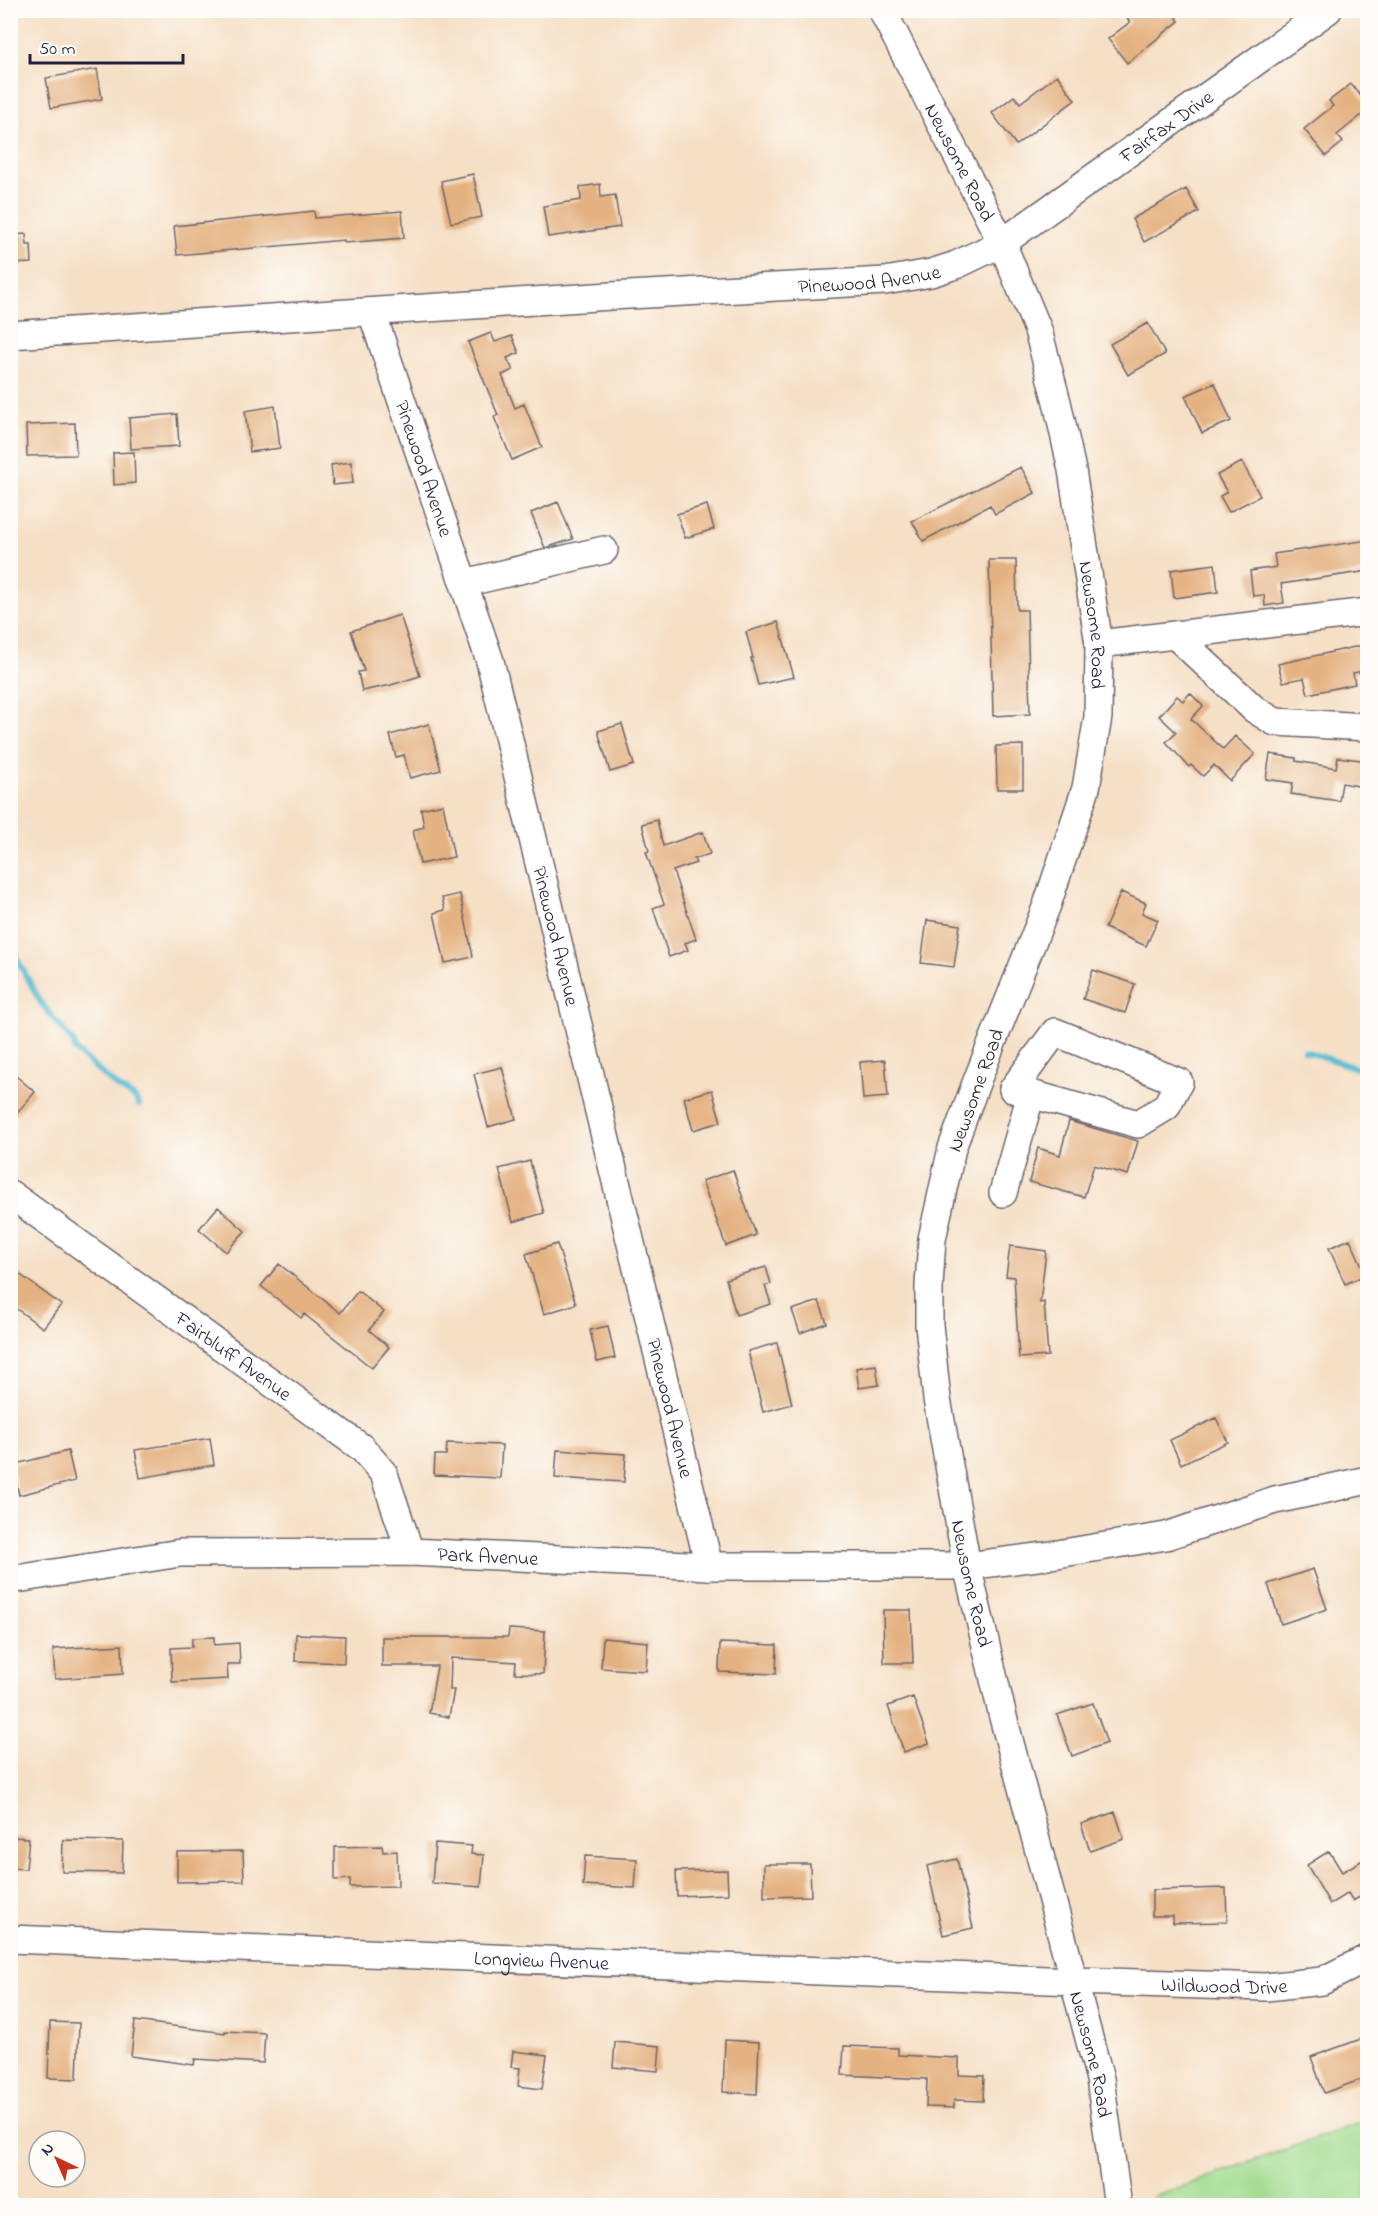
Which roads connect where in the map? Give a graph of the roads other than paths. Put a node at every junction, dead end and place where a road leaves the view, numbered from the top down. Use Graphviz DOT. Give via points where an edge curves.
graph roads {
  1 [pos="882,10"];
  2 [pos="1328,10"];
  3 [pos="1002,243"];
  4 [pos="372,313"];
  5 [pos="10,335"];
  6 [pos="604,550"];
  7 [pos="465,583"];
  8 [pos="1368,612"];
  9 [pos="1176,636"];
  10 [pos="1099,644"];
  11 [pos="1368,727"];
  12 [pos="978,1078"];
  13 [pos="1022,1092"];
  14 [pos="1003,1193"];
  15 [pos="10,1194"];
  16 [pos="1368,1480"];
  17 [pos="410,1552"];
  18 [pos="709,1566"];
  19 [pos="967,1566"];
  20 [pos="10,1580"];
  21 [pos="10,1939"];
  22 [pos="1368,1958"];
  23 [pos="1074,1981"];
  24 [pos="1118,2205"];
  1 -- 3 [label="street, Newsome Road"];
  2 -- 3 [label="street, Fairfax Drive"];
  3 -- 4 [label="street, Pinewood Avenue" via="931,273 885,281"];
  3 -- 10 [label="street, Newsome Road" via="1038,330 1057,402 1072,470"];
  4 -- 5 [label="street, Pinewood Avenue"];
  4 -- 7 [label="street, Pinewood Avenue"];
  6 -- 7 [label="street"];
  7 -- 18 [label="street, Pinewood Avenue" via="490,661"];
  8 -- 9 [label="street"];
  9 -- 10 [label="street"];
  9 -- 11 [label="street" via="1254,709 1275,722"];
  10 -- 12 [label="street, Newsome Road" via="1098,717 1086,788 1047,904"];
  12 -- 13 [label="street"];
  12 -- 19 [label="street, Newsome Road" via="952,1148 941,1193 932,1239 929,1286 937,1399"];
  13 -- 13 [label="street" via="1055,1032 1179,1082 1166,1107 1138,1124"];
  13 -- 14 [label="street"];
  15 -- 17 [label="street, Fairbluff Avenue" via="362,1448 384,1474"];
  16 -- 19 [label="street, Park Avenue" via="1275,1500 1166,1536"];
  17 -- 18 [label="street, Park Avenue"];
  17 -- 20 [label="street, Park Avenue" via="180,1553"];
  18 -- 19 [label="street, Park Avenue"];
  19 -- 23 [label="street, Newsome Road"];
  21 -- 23 [label="street, Longview Avenue"];
  22 -- 23 [label="street, Wildwood Drive" via="1322,1981 1266,1987"];
  23 -- 24 [label="street, Newsome Road" via="1100,2079"];
}
